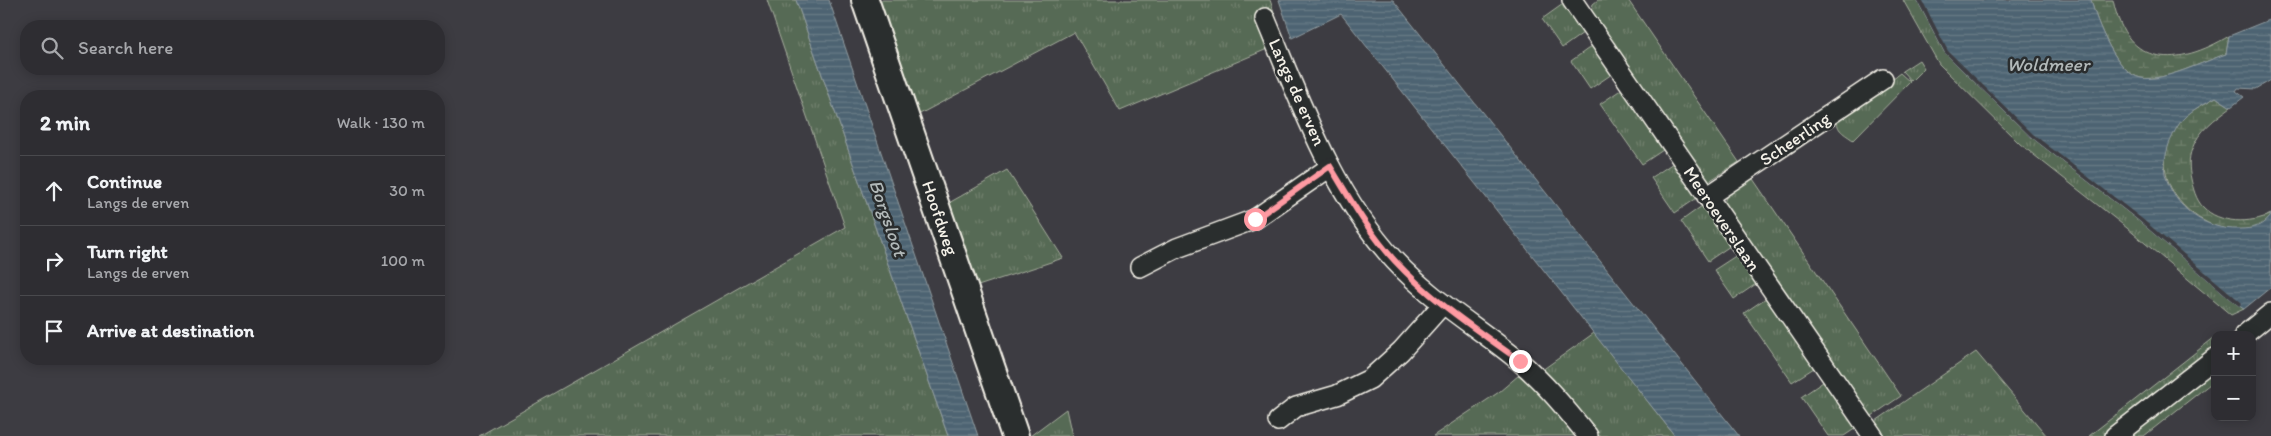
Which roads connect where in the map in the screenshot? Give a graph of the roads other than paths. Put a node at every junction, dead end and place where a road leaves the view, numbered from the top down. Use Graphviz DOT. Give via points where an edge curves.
graph roads {
  1 [pos="865,0"];
  2 [pos="1572,0"];
  3 [pos="1265,18"];
  4 [pos="1883,79"];
  5 [pos="1330,166"];
  6 [pos="1707,197"];
  7 [pos="1140,267"];
  8 [pos="1443,304"];
  9 [pos="2271,313"];
  10 [pos="2249,331"];
  11 [pos="2211,361"];
  12 [pos="1278,421"];
  13 [pos="1015,436"];
  14 [pos="1588,436"];
  15 [pos="1873,436"];
  16 [pos="2115,436"];
  1 -- 13 [label="main road, Hoofdweg"];
  2 -- 6 [label="street, Meeroeverslaan"];
  3 -- 5 [label="street, Langs de erven"];
  4 -- 6 [label="street, Scheerling"];
  5 -- 7 [label="street, Langs de erven" via="1255,219 1177,248"];
  5 -- 8 [label="street, Langs de erven" via="1367,226 1395,261"];
  6 -- 15 [label="street, Meeroeverslaan"];
  8 -- 12 [label="street" via="1401,351 1370,379 1296,407"];
  8 -- 14 [label="street, Langs de erven" via="1520,361"];
  9 -- 10 [label="street"];
  11 -- 16 [label="street"];
}
